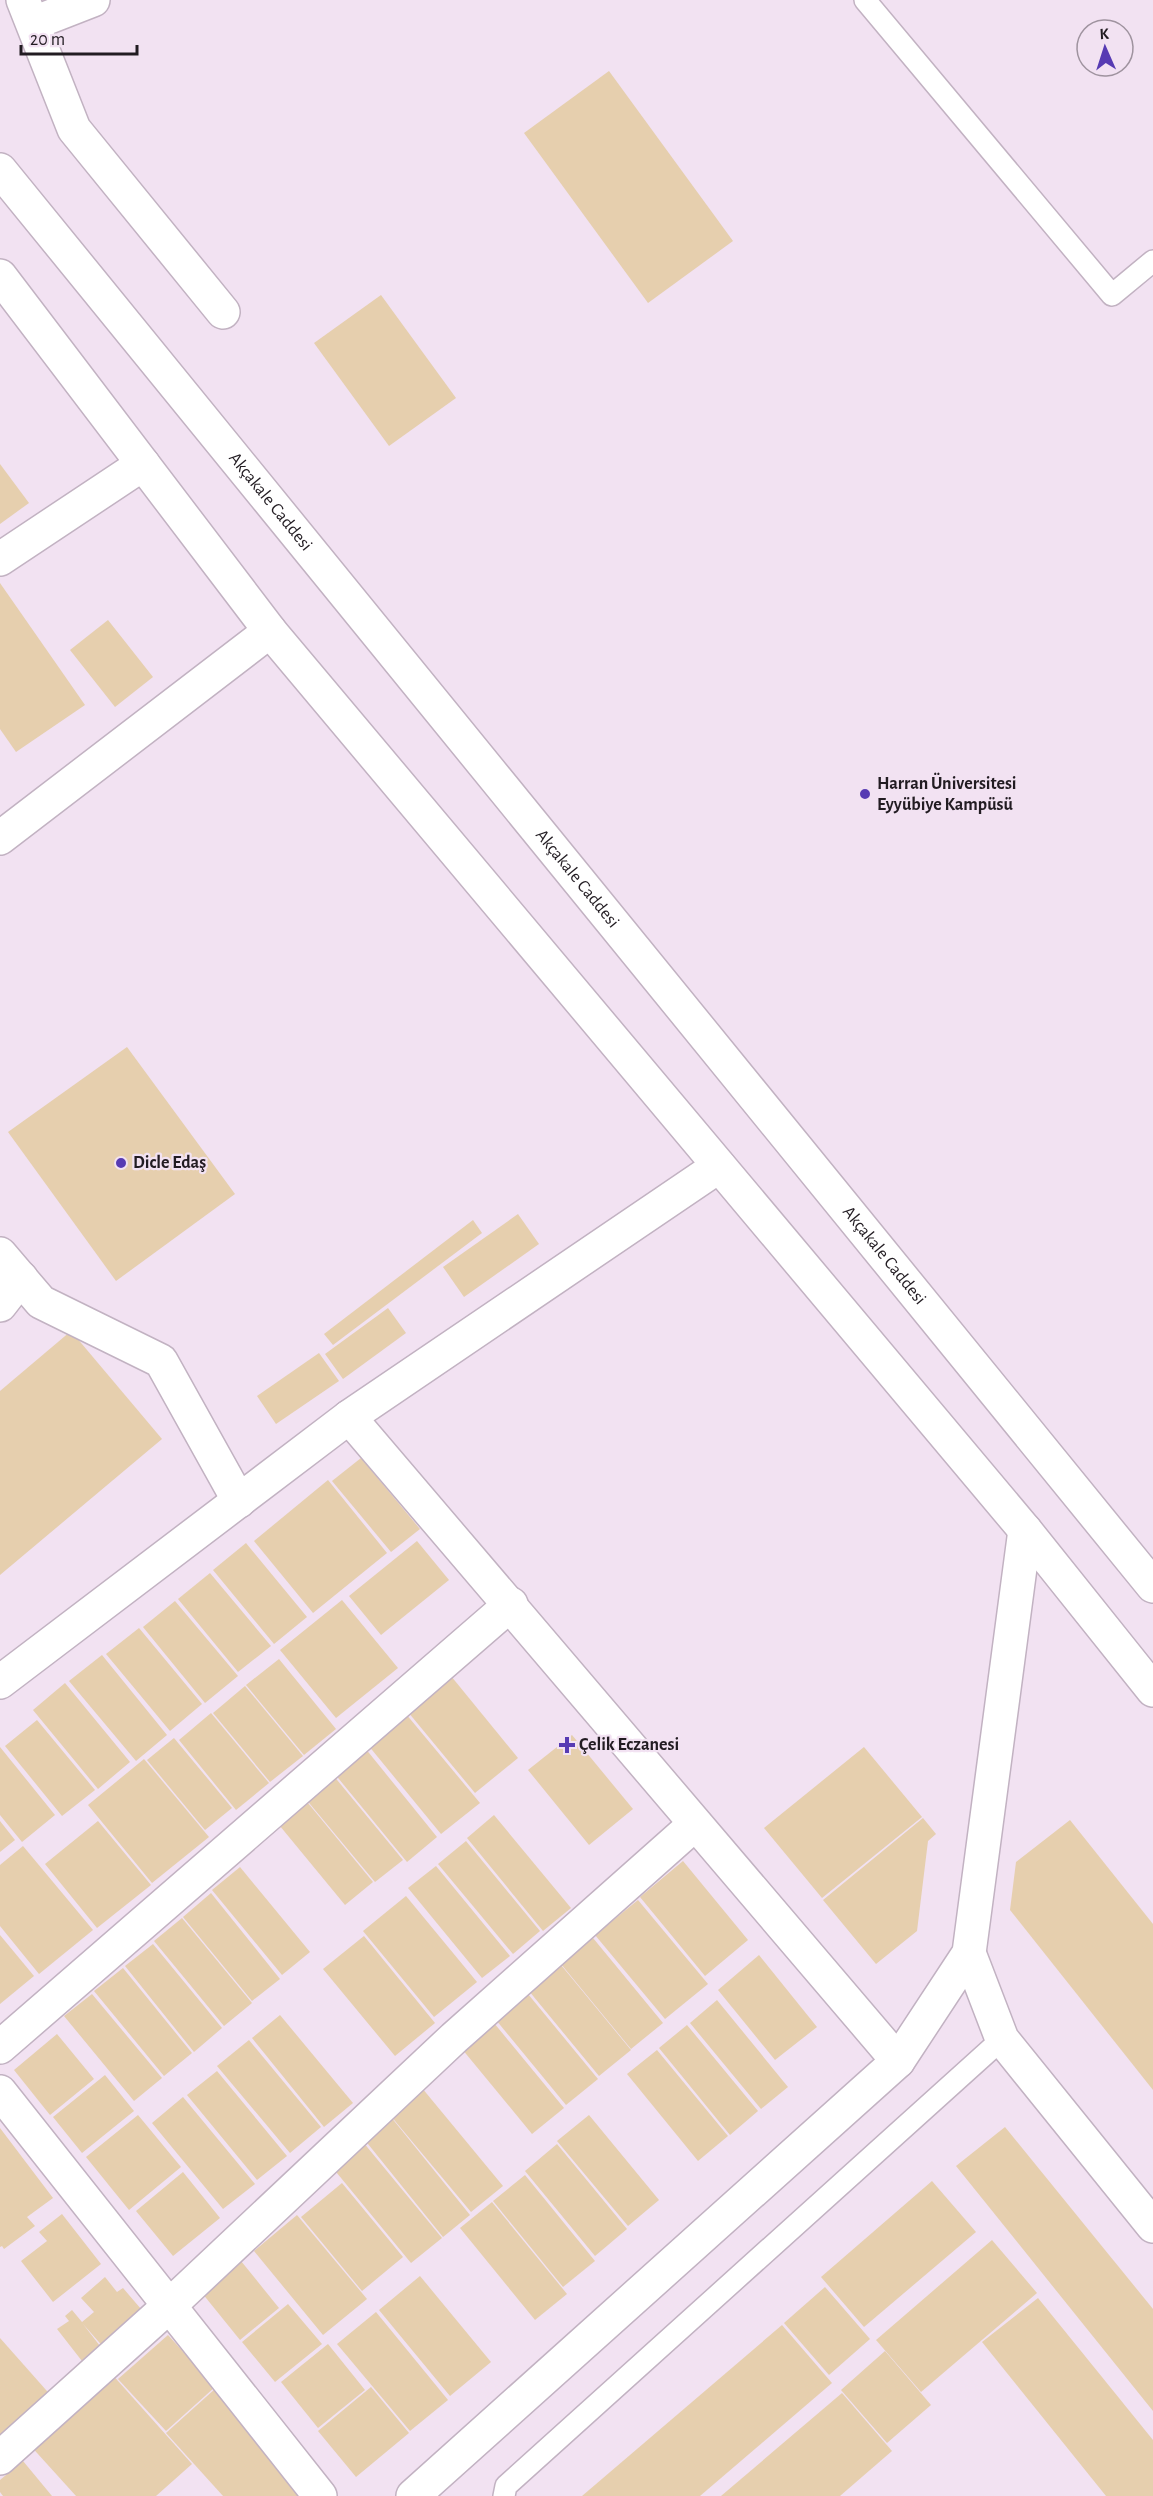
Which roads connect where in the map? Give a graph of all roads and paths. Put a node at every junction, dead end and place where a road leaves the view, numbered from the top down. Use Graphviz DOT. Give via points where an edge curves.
graph roads {
  1 [pos="93,0"];
  2 [pos="865,0"];
  3 [pos="29,11"];
  4 [pos="0,170"];
  5 [pos="1153,261"];
  6 [pos="0,276"];
  7 [pos="223,312"];
  8 [pos="143,464"];
  9 [pos="0,559"];
  10 [pos="270,631"];
  11 [pos="0,838"];
  12 [pos="719,1167"];
  13 [pos="10,1266"];
  14 [pos="0,1305"];
  15 [pos="349,1417"];
  16 [pos="238,1501"];
  17 [pos="1025,1530"];
  18 [pos="1153,1586"];
  19 [pos="511,1604"];
  20 [pos="0,1682"];
  21 [pos="1153,1690"];
  22 [pos="694,1824"];
  23 [pos="969,1953"];
  24 [pos="1002,2039"];
  25 [pos="0,2047"];
  26 [pos="898,2061"];
  27 [pos="0,2092"];
  28 [pos="1153,2226"];
  29 [pos="169,2307"];
  30 [pos="0,2458"];
  31 [pos="320,2496"];
  32 [pos="413,2496"];
  33 [pos="504,2496"];
  1 -- 3 [label="street"];
  2 -- 5 [label="lane" via="1112,295"];
  3 -- 7 [label="street" via="74,129"];
  4 -- 18 [label="street, Akçakale Caddesi"];
  6 -- 8 [label="street"];
  8 -- 9 [label="street"];
  8 -- 10 [label="street"];
  10 -- 11 [label="street"];
  10 -- 12 [label="street"];
  12 -- 15 [label="street"];
  12 -- 17 [label="street"];
  13 -- 14 [label="street"];
  13 -- 16 [label="street" via="41,1302 161,1361"];
  15 -- 16 [label="street"];
  15 -- 19 [label="street"];
  16 -- 20 [label="street"];
  17 -- 21 [label="street"];
  17 -- 23 [label="street"];
  19 -- 22 [label="street"];
  19 -- 25 [label="street"];
  22 -- 26 [label="street"];
  22 -- 29 [label="street" via="454,2038"];
  23 -- 24 [label="street"];
  23 -- 26 [label="street"];
  24 -- 28 [label="street"];
  24 -- 33 [label="lane" via="506,2486"];
  26 -- 32 [label="street"];
  27 -- 29 [label="street"];
  29 -- 30 [label="street"];
  29 -- 31 [label="street"];
}
